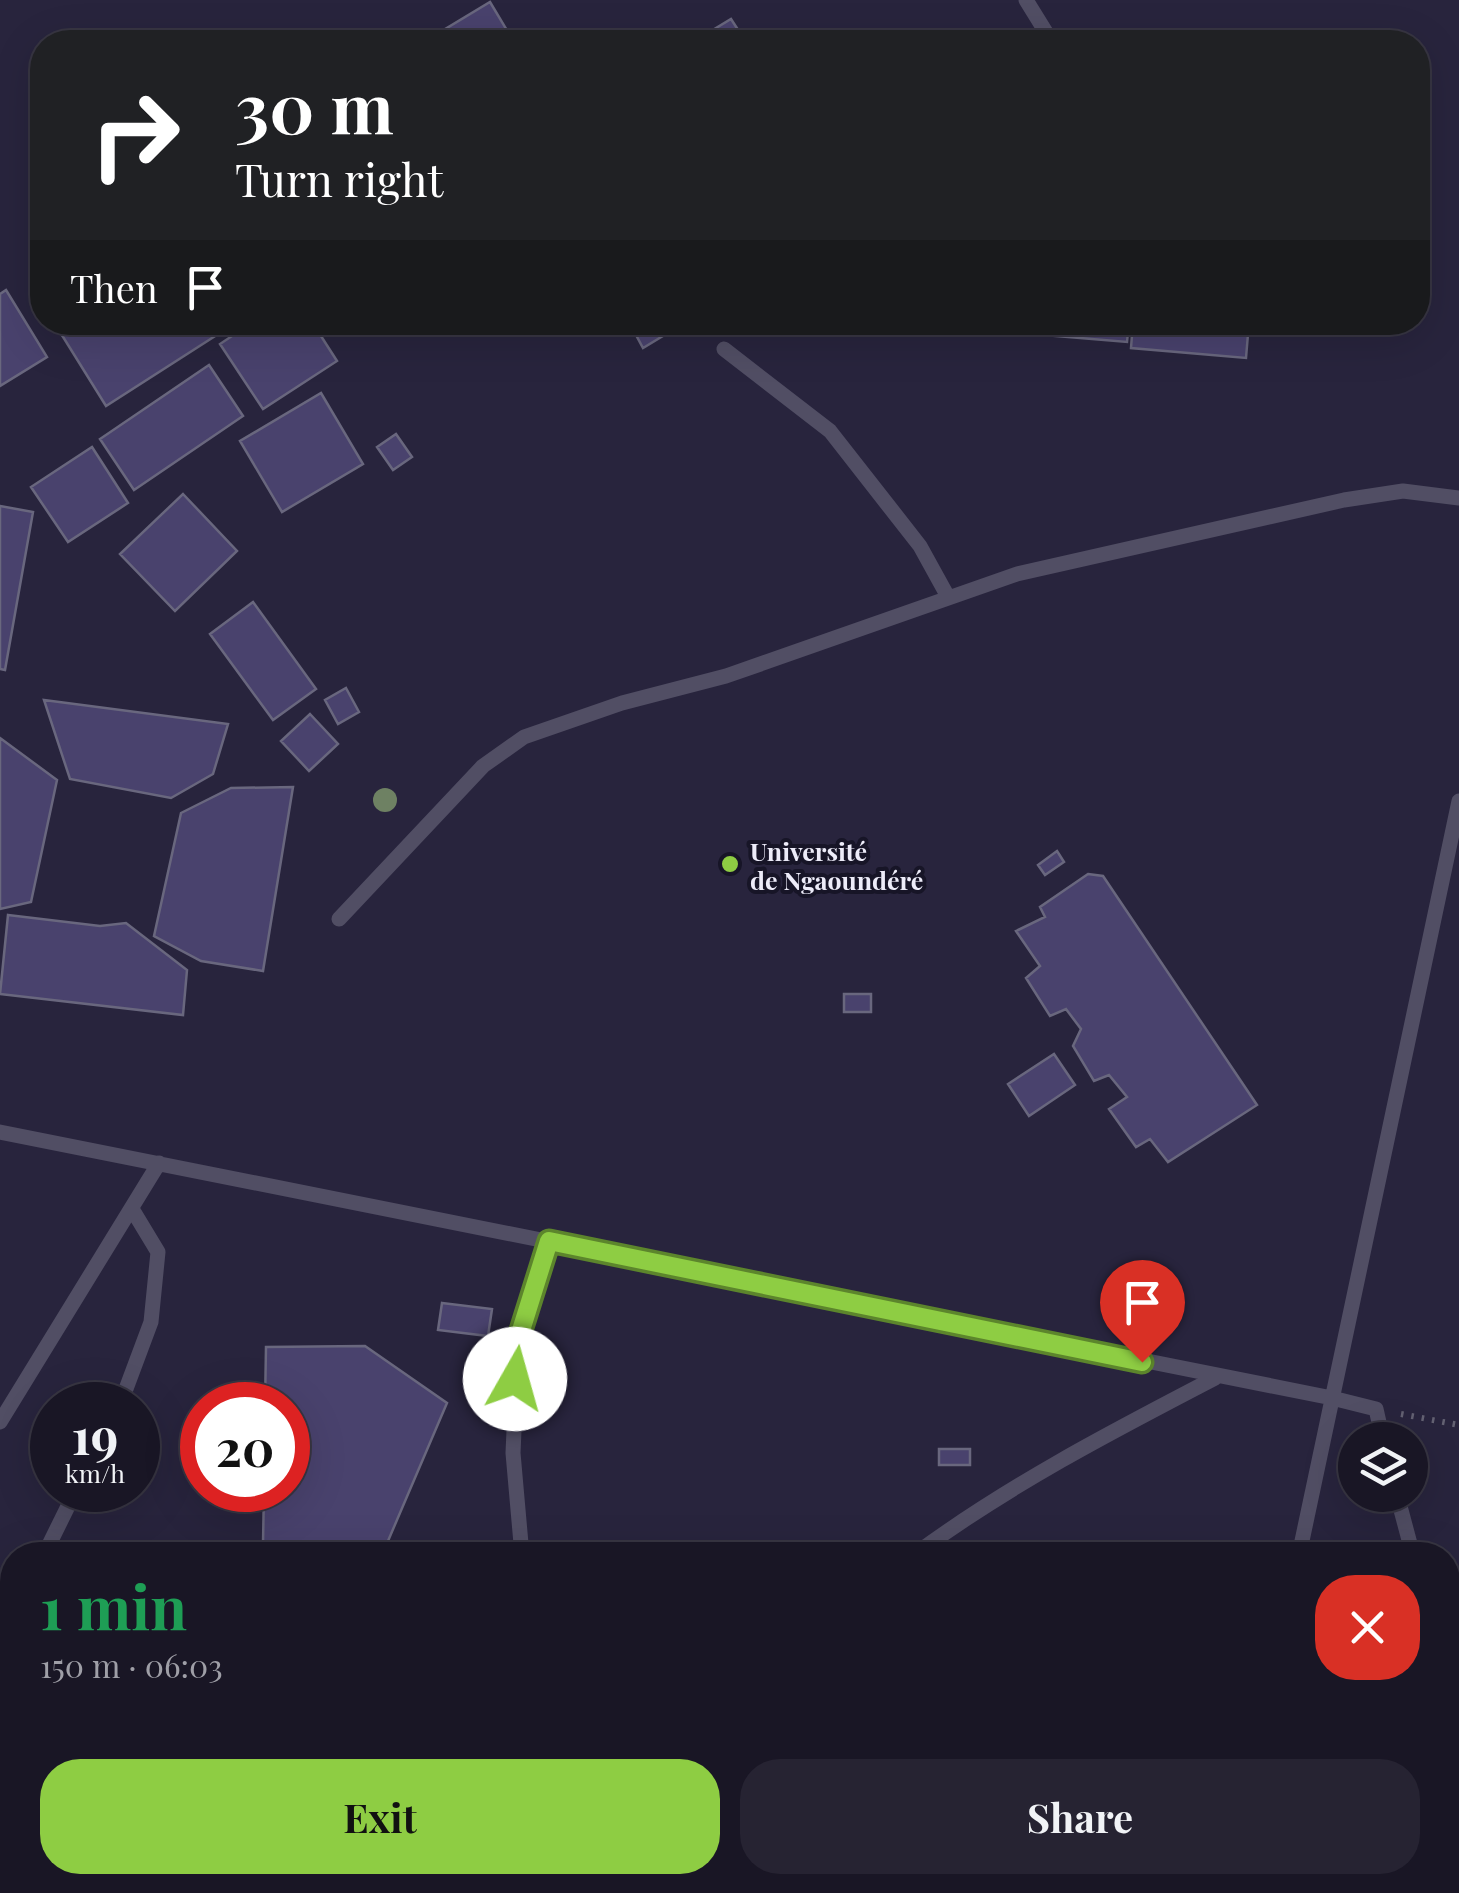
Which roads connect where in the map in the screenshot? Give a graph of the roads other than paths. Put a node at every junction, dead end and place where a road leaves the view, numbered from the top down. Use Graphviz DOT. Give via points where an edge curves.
graph roads {
  1 [pos="1026,0"];
  2 [pos="1045,30"];
  3 [pos="724,349"];
  4 [pos="1459,498"];
  5 [pos="947,595"];
  6 [pos="1459,800"];
  7 [pos="339,919"];
  8 [pos="0,1132"];
  9 [pos="159,1164"];
  10 [pos="132,1208"];
  11 [pos="549,1241"];
  12 [pos="1216,1378"];
  13 [pos="129,1382"];
  14 [pos="1332,1398"];
  15 [pos="0,1422"];
  16 [pos="1379,1422"];
  17 [pos="65,1512"];
  18 [pos="1402,1512"];
  19 [pos="50,1542"];
  20 [pos="521,1542"];
  21 [pos="932,1542"];
  22 [pos="1302,1542"];
  23 [pos="1409,1542"];
  1 -- 2 [label="lane"];
  3 -- 5 [label="lane" via="830,430 920,546"];
  4 -- 5 [label="lane" via="1404,491 1344,500"];
  5 -- 7 [label="lane" via="726,676 524,738 482,766"];
  6 -- 14 [label="lane"];
  8 -- 9 [label="lane"];
  9 -- 10 [label="lane"];
  9 -- 11 [label="lane"];
  10 -- 13 [label="lane" via="158,1252 152,1322"];
  10 -- 15 [label="lane"];
  11 -- 12 [label="lane"];
  11 -- 20 [label="lane" via="518,1340 512,1453"];
  12 -- 14 [label="lane"];
  12 -- 21 [label="lane" via="1062,1458"];
  14 -- 16 [label="lane" via="1376,1409"];
  14 -- 22 [label="lane"];
  17 -- 19 [label="lane"];
  18 -- 23 [label="lane"];
}
